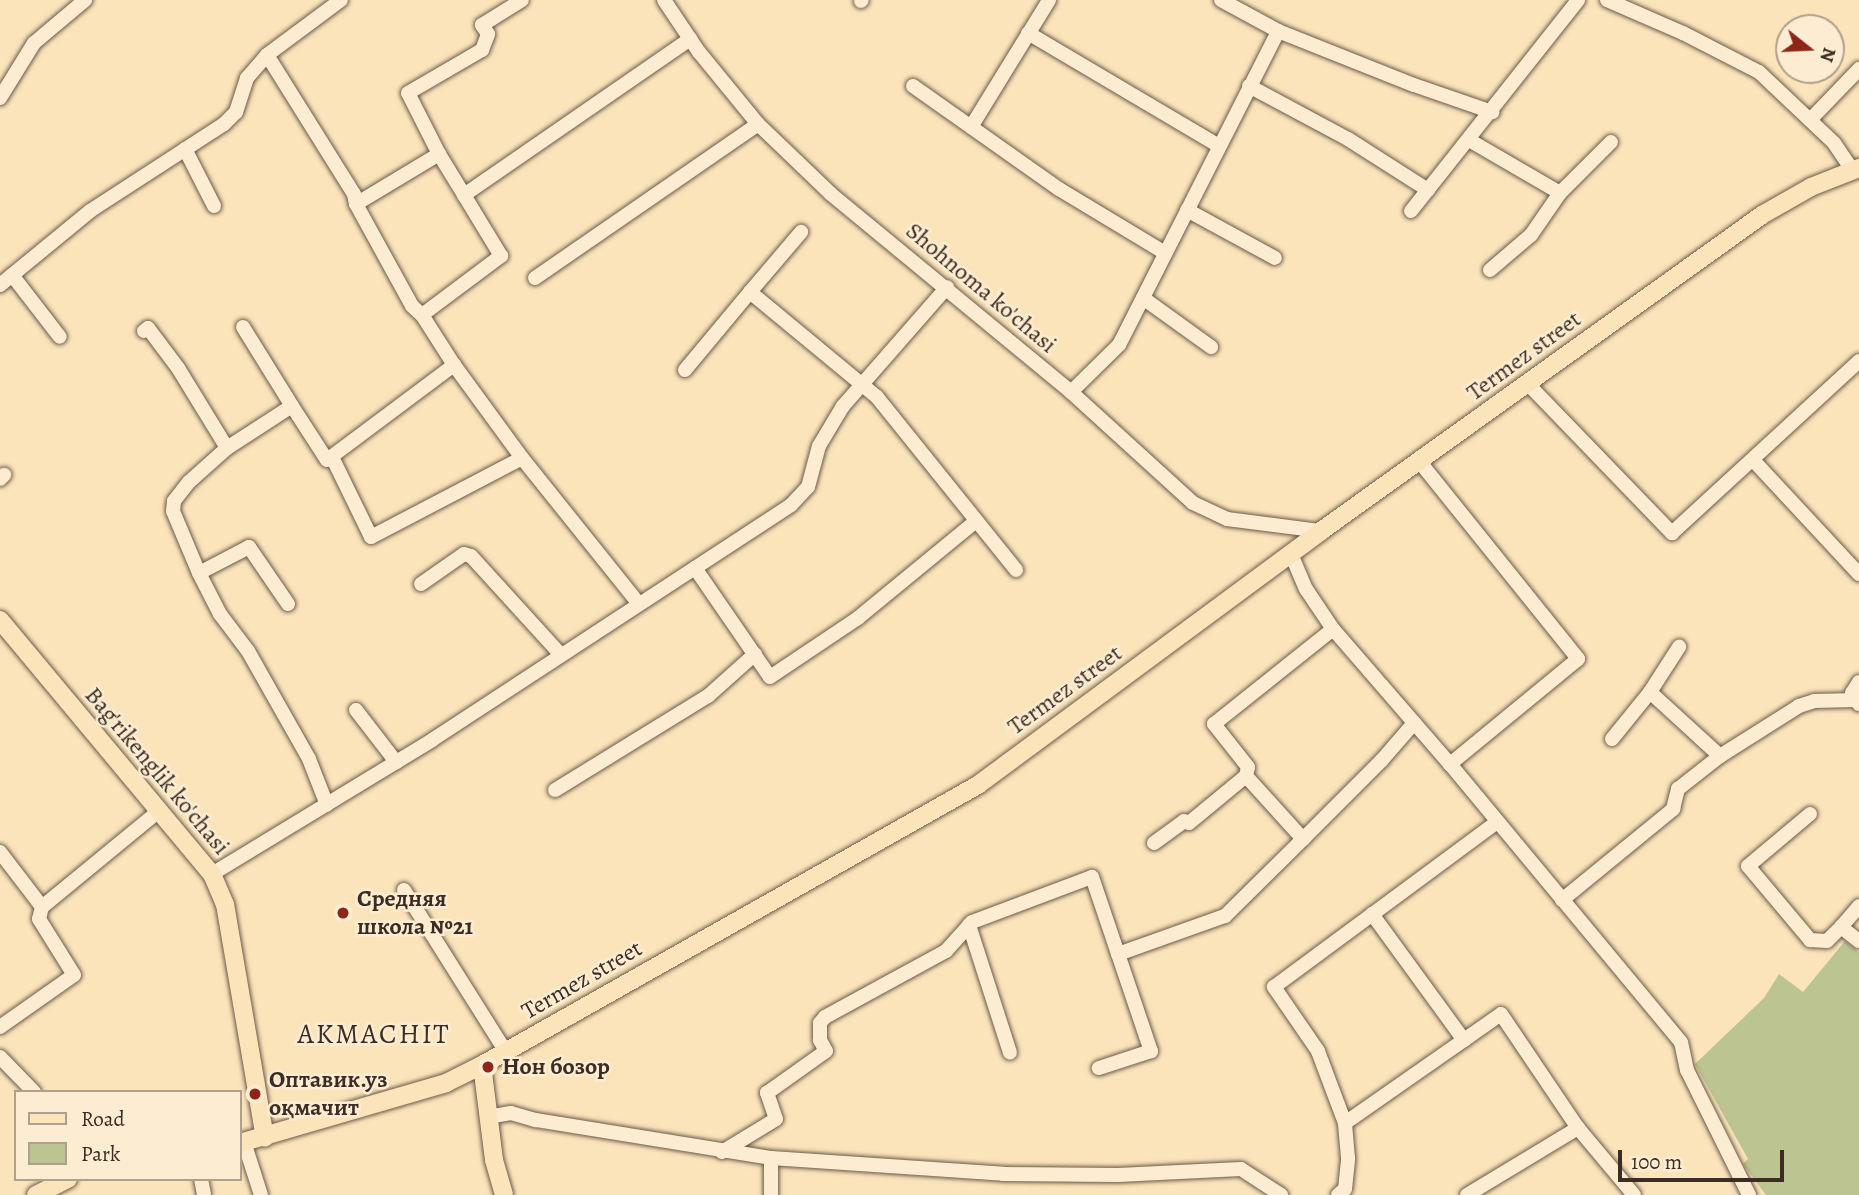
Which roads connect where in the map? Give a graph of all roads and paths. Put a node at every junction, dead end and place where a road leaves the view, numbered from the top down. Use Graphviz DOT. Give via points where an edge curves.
graph roads {
  1 [pos="85,0"];
  2 [pos="341,0"];
  3 [pos="521,0"];
  4 [pos="664,0"];
  5 [pos="1049,0"];
  6 [pos="1221,0"];
  7 [pos="1578,0"];
  8 [pos="1607,0"];
  9 [pos="1278,31"];
  10 [pos="1028,33"];
  11 [pos="690,39"];
  12 [pos="267,55"];
  13 [pos="1859,69"];
  14 [pos="914,86"];
  15 [pos="1249,86"];
  16 [pos="0,98"];
  17 [pos="1492,112"];
  18 [pos="1810,120"];
  19 [pos="758,124"];
  20 [pos="971,127"];
  21 [pos="1469,140"];
  22 [pos="1611,142"];
  23 [pos="1219,146"];
  24 [pos="185,149"];
  25 [pos="439,154"];
  26 [pos="1855,169"];
  27 [pos="1428,190"];
  28 [pos="1560,193"];
  29 [pos="464,195"];
  30 [pos="356,204"];
  31 [pos="214,206"];
  32 [pos="1187,210"];
  33 [pos="1411,211"];
  34 [pos="801,232"];
  35 [pos="1165,253"];
  36 [pos="1275,258"];
  37 [pos="1490,270"];
  38 [pos="12,275"];
  39 [pos="535,278"];
  40 [pos="0,285"];
  41 [pos="947,287"];
  42 [pos="750,292"];
  43 [pos="1143,298"];
  44 [pos="422,315"];
  45 [pos="243,327"];
  46 [pos="144,331"];
  47 [pos="60,337"];
  48 [pos="1211,347"];
  49 [pos="454,365"];
  50 [pos="1858,365"];
  51 [pos="685,370"];
  52 [pos="862,383"];
  53 [pos="1527,383"];
  54 [pos="1071,392"];
  55 [pos="292,407"];
  56 [pos="227,448"];
  57 [pos="332,457"];
  58 [pos="522,458"];
  59 [pos="1753,460"];
  60 [pos="1419,461"];
  61 [pos="976,521"];
  62 [pos="1321,531"];
  63 [pos="1291,554"];
  64 [pos="695,568"];
  65 [pos="1016,570"];
  66 [pos="199,573"];
  67 [pos="1859,574"];
  68 [pos="421,584"];
  69 [pos="288,604"];
  70 [pos="639,604"];
  71 [pos="0,620"];
  72 [pos="1333,629"];
  73 [pos="1679,647"];
  74 [pos="755,654"];
  75 [pos="561,656"];
  76 [pos="1859,682"];
  77 [pos="1650,692"];
  78 [pos="1857,702"];
  79 [pos="356,710"];
  80 [pos="1414,723"];
  81 [pos="1612,739"];
  82 [pos="1720,755"];
  83 [pos="396,762"];
  84 [pos="1450,764"];
  85 [pos="1246,776"];
  86 [pos="555,790"];
  87 [pos="327,804"];
  88 [pos="159,811"];
  89 [pos="1810,814"];
  90 [pos="1497,822"];
  91 [pos="1303,839"];
  92 [pos="1154,843"];
  93 [pos="0,852"];
  94 [pos="212,874"];
  95 [pos="404,890"];
  96 [pos="1562,900"];
  97 [pos="1859,906"];
  98 [pos="42,907"];
  99 [pos="1372,914"];
  100 [pos="969,925"];
  101 [pos="1841,927"];
  102 [pos="1859,941"];
  103 [pos="1118,954"];
  104 [pos="0,1027"];
  105 [pos="1464,1040"];
  106 [pos="506,1052"];
  107 [pos="1010,1053"];
  108 [pos="0,1057"];
  109 [pos="482,1065"];
  110 [pos="1099,1068"];
  111 [pos="32,1090"];
  112 [pos="488,1117"];
  113 [pos="1345,1123"];
  114 [pos="1578,1128"];
  115 [pos="265,1138"];
  116 [pos="242,1142"];
  117 [pos="722,1152"];
  118 [pos="771,1158"];
  119 [pos="64,1181"];
  120 [pos="36,1195"];
  121 [pos="261,1195"];
  122 [pos="505,1195"];
  123 [pos="771,1195"];
  124 [pos="1281,1195"];
  125 [pos="1338,1195"];
  126 [pos="1468,1195"];
  127 [pos="1634,1195"];
  128 [pos="1749,1195"];
  1 -- 16 [label="street" via="34,43"];
  2 -- 12 [label="street"];
  3 -- 25 [label="street" via="482,25 488,34 482,50 408,93"];
  4 -- 11 [label="street, Shohnoma ko'chasi"];
  5 -- 10 [label="street"];
  6 -- 9 [label="street"];
  7 -- 17 [label="street"];
  8 -- 18 [label="street" via="1759,72"];
  9 -- 15 [label="street"];
  9 -- 17 [label="street"];
  10 -- 20 [label="street"];
  10 -- 23 [label="street"];
  11 -- 19 [label="street, Shohnoma ko'chasi"];
  11 -- 29 [label="street"];
  12 -- 24 [label="street" via="247,78 236,112"];
  12 -- 30 [label="street"];
  13 -- 18 [label="street"];
  14 -- 20 [label="street"];
  15 -- 23 [label="street"];
  15 -- 27 [label="street" via="1348,139"];
  17 -- 21 [label="street"];
  18 -- 26 [label="street"];
  19 -- 39 [label="street"];
  19 -- 41 [label="street, Shohnoma ko'chasi" via="831,194"];
  20 -- 35 [label="street" via="1059,189"];
  21 -- 27 [label="street"];
  21 -- 28 [label="street"];
  22 -- 28 [label="street"];
  23 -- 32 [label="street"];
  24 -- 31 [label="street"];
  24 -- 38 [label="street" via="90,211"];
  25 -- 29 [label="street"];
  25 -- 30 [label="street"];
  26 -- 53 [label="main road, Termez street" via="1762,215"];
  27 -- 33 [label="street"];
  28 -- 37 [label="street" via="1531,235"];
  29 -- 44 [label="street" via="501,256"];
  30 -- 44 [label="street" via="412,306"];
  32 -- 35 [label="street"];
  32 -- 36 [label="street"];
  34 -- 42 [label="street"];
  35 -- 43 [label="street"];
  38 -- 40 [label="street"];
  38 -- 47 [label="street"];
  41 -- 52 [label="street"];
  41 -- 54 [label="street, Shohnoma ko'chasi"];
  42 -- 51 [label="street"];
  42 -- 52 [label="street"];
  43 -- 48 [label="street"];
  43 -- 54 [label="street" via="1119,345"];
  44 -- 49 [label="street"];
  45 -- 55 [label="street"];
  46 -- 56 [label="street" via="148,328 178,368"];
  49 -- 57 [label="street"];
  49 -- 58 [label="street"];
  50 -- 59 [label="street"];
  52 -- 61 [label="street" via="900,423"];
  52 -- 64 [label="street" via="842,406 819,446 808,487 791,505"];
  53 -- 59 [label="street" via="1672,533"];
  53 -- 60 [label="main road, Termez street"];
  54 -- 62 [label="street, Shohnoma ko'chasi" via="1193,503 1227,519"];
  55 -- 56 [label="street"];
  55 -- 57 [label="street" via="327,460"];
  56 -- 66 [label="street" via="174,501 173,511"];
  57 -- 58 [label="street" via="371,537"];
  58 -- 70 [label="street"];
  59 -- 67 [label="street"];
  60 -- 62 [label="main road, Termez street"];
  60 -- 84 [label="street" via="1578,659"];
  61 -- 65 [label="street"];
  61 -- 74 [label="street" via="858,618 776,674 770,677"];
  62 -- 63 [label="main road, Termez street"];
  63 -- 72 [label="street" via="1306,589"];
  63 -- 106 [label="main road, Termez street" via="978,785"];
  64 -- 70 [label="street"];
  64 -- 74 [label="street"];
  66 -- 69 [label="street" via="249,547"];
  66 -- 87 [label="street" via="309,759"];
  68 -- 75 [label="street" via="464,554 471,556"];
  70 -- 75 [label="street"];
  71 -- 88 [label="main road, Bag'rikenglik ko'chasi"];
  72 -- 80 [label="street"];
  72 -- 85 [label="street" via="1214,724 1248,767"];
  73 -- 77 [label="street"];
  74 -- 86 [label="street" via="708,696"];
  75 -- 83 [label="street"];
  76 -- 78 [label="street" via="1852,692"];
  77 -- 81 [label="street"];
  77 -- 82 [label="street"];
  78 -- 82 [label="street" via="1814,701 1799,706"];
  79 -- 83 [label="street"];
  80 -- 84 [label="street"];
  80 -- 91 [label="street"];
  82 -- 96 [label="street" via="1678,789 1673,809"];
  83 -- 87 [label="street"];
  84 -- 90 [label="street"];
  85 -- 91 [label="street"];
  85 -- 92 [label="street" via="1189,823 1184,821"];
  87 -- 94 [label="street"];
  88 -- 94 [label="main road, Bag'rikenglik ko'chasi"];
  88 -- 98 [label="street"];
  89 -- 101 [label="street" via="1748,866 1810,940 1827,941"];
  90 -- 96 [label="street"];
  90 -- 99 [label="street"];
  91 -- 103 [label="street" via="1226,916"];
  93 -- 98 [label="street"];
  94 -- 115 [label="main road, Bag'rikenglik ko'chasi" via="225,904"];
  95 -- 106 [label="street"];
  96 -- 128 [label="street" via="1681,1042 1687,1070"];
  97 -- 101 [label="street"];
  98 -- 104 [label="street" via="39,919 74,975"];
  99 -- 105 [label="street"];
  99 -- 113 [label="street" via="1274,987 1318,1051"];
  100 -- 103 [label="street" via="1091,877"];
  100 -- 107 [label="street"];
  100 -- 117 [label="street" via="946,951 825,1017 820,1023 820,1040 826,1051 767,1093 776,1119"];
  101 -- 102 [label="street"];
  103 -- 110 [label="street" via="1151,1051"];
  105 -- 113 [label="street"];
  105 -- 114 [label="street" via="1501,1014"];
  106 -- 109 [label="main road, Termez street"];
  108 -- 111 [label="street"];
  109 -- 112 [label="main road"];
  109 -- 115 [label="main road, Termez street" via="446,1083"];
  112 -- 117 [label="street" via="511,1113"];
  112 -- 122 [label="main road"];
  113 -- 125 [label="street" via="1345,1189"];
  114 -- 126 [label="street"];
  114 -- 127 [label="street"];
  115 -- 116 [label="main road, Termez street"];
  116 -- 121 [label="street"];
  117 -- 118 [label="street"];
  118 -- 123 [label="street"];
  118 -- 124 [label="street" via="1003,1174 1241,1169"];
  119 -- 120 [label="main road"];
}
